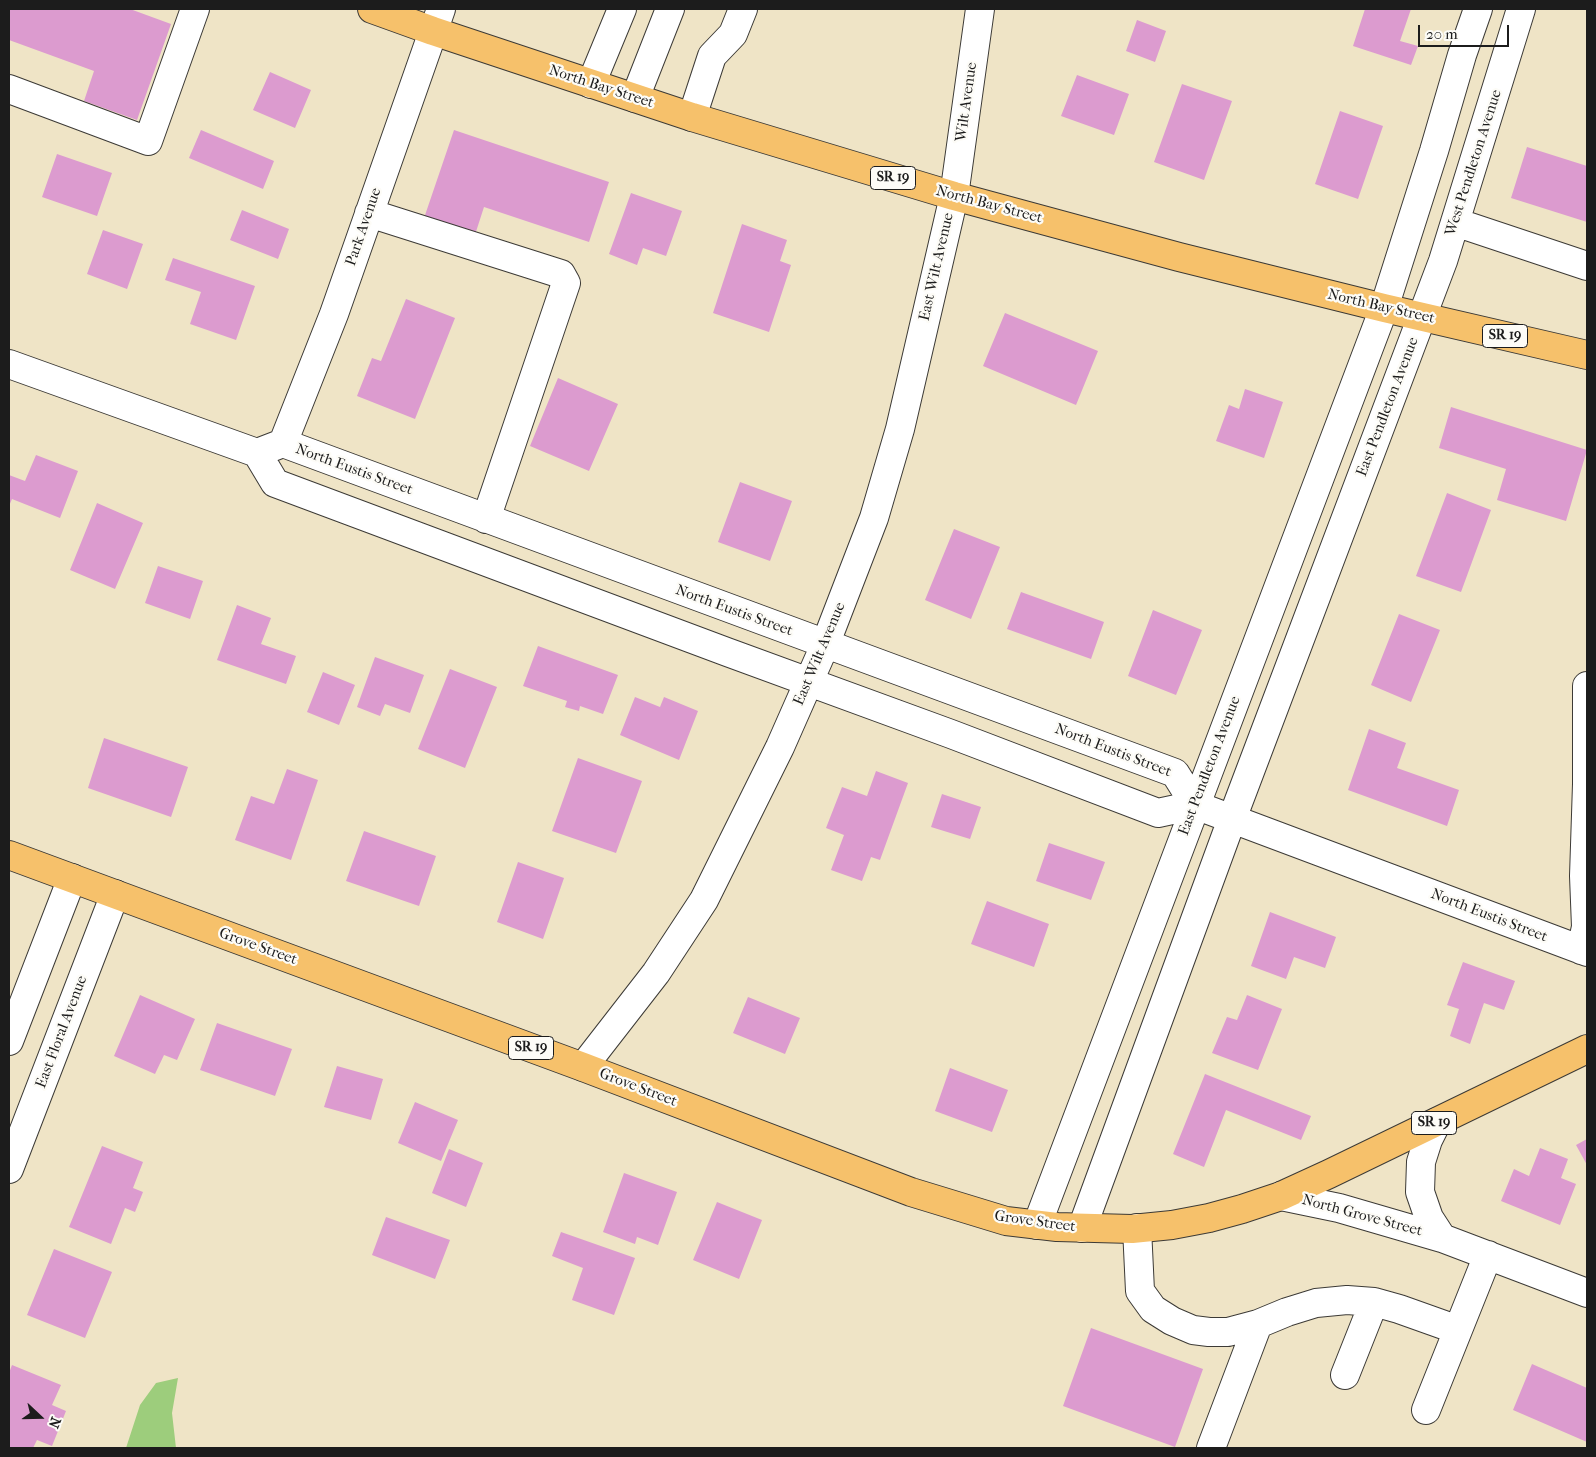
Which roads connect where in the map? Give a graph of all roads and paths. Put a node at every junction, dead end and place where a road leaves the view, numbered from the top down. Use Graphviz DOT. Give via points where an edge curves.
graph roads {
  1 [pos="194,9"];
  2 [pos="372,9"];
  3 [pos="622,9"];
  4 [pos="670,9"];
  5 [pos="743,9"];
  6 [pos="980,9"];
  7 [pos="1478,9"];
  8 [pos="1521,9"];
  9 [pos="437,20"];
  10 [pos="591,84"];
  11 [pos="9,88"];
  12 [pos="635,98"];
  13 [pos="692,117"];
  14 [pos="954,196"];
  15 [pos="369,213"];
  16 [pos="1455,222"];
  17 [pos="1587,266"];
  18 [pos="1384,308"];
  19 [pos="1422,317"];
  20 [pos="1587,355"];
  21 [pos="9,364"];
  22 [pos="283,443"];
  23 [pos="257,453"];
  24 [pos="486,519"];
  25 [pos="825,644"];
  26 [pos="808,682"];
  27 [pos="1587,686"];
  28 [pos="1195,805"];
  29 [pos="1232,819"];
  30 [pos="9,855"];
  31 [pos="72,878"];
  32 [pos="114,894"];
  33 [pos="1586,911"];
  34 [pos="1584,951"];
  35 [pos="9,1041"];
  36 [pos="1587,1049"];
  37 [pos="582,1067"];
  38 [pos="1437,1122"];
  39 [pos="9,1169"];
  40 [pos="1281,1196"];
  41 [pos="1037,1224"];
  42 [pos="1082,1228"];
  43 [pos="1137,1228"];
  44 [pos="1442,1238"];
  45 [pos="1488,1255"];
  46 [pos="1587,1293"];
  47 [pos="1374,1302"];
  48 [pos="1258,1324"];
  49 [pos="1458,1330"];
  50 [pos="1345,1375"];
  51 [pos="1426,1410"];
  52 [pos="1211,1448"];
  1 -- 11 [label="street" via="148,140"];
  2 -- 9 [label="main road, North Bay Street / SR 19"];
  3 -- 10 [label="street"];
  4 -- 12 [label="street"];
  5 -- 13 [label="street" via="733,34 712,56"];
  6 -- 14 [label="street, Wilt Avenue"];
  7 -- 18 [label="street"];
  8 -- 16 [label="street, West Pendleton Avenue"];
  9 -- 10 [label="main road, North Bay Street / SR 19"];
  9 -- 15 [label="street, Park Avenue"];
  10 -- 12 [label="main road, North Bay Street / SR 19"];
  12 -- 13 [label="main road, North Bay Street / SR 19"];
  13 -- 14 [label="main road, North Bay Street / SR 19"];
  14 -- 18 [label="main road, North Bay Street / SR 19"];
  14 -- 25 [label="street, East Wilt Avenue" via="900,429 877,509"];
  15 -- 22 [label="street, Park Avenue" via="334,314"];
  15 -- 24 [label="street" via="561,274 566,282"];
  16 -- 17 [label="street"];
  16 -- 19 [label="street, West Pendleton Avenue"];
  18 -- 19 [label="main road, North Bay Street / SR 19"];
  18 -- 28 [label="street, East Pendleton Avenue"];
  19 -- 20 [label="main road, North Bay Street / SR 19"];
  19 -- 29 [label="street, East Pendleton Avenue"];
  21 -- 23 [label="street"];
  22 -- 23 [label="street, North Eustis Street"];
  22 -- 24 [label="street, North Eustis Street"];
  23 -- 26 [label="street" via="275,483"];
  24 -- 25 [label="street, North Eustis Street"];
  25 -- 26 [label="street, East Wilt Avenue"];
  25 -- 28 [label="street, North Eustis Street" via="1176,773"];
  26 -- 28 [label="street" via="1158,813"];
  26 -- 37 [label="street, East Wilt Avenue" via="780,747 704,900 656,973"];
  27 -- 33 [label="street"];
  28 -- 29 [label="street, North Eustis Street"];
  28 -- 41 [label="street, East Pendleton Avenue"];
  29 -- 34 [label="street, North Eustis Street"];
  29 -- 42 [label="street, East Pendleton Avenue"];
  30 -- 31 [label="main road, Grove Street / SR 19"];
  31 -- 32 [label="main road, Grove Street / SR 19"];
  31 -- 35 [label="street"];
  32 -- 37 [label="main road, Grove Street / SR 19"];
  32 -- 39 [label="street, East Floral Avenue"];
  33 -- 34 [label="street"];
  36 -- 38 [label="main road, SR 19"];
  37 -- 41 [label="main road, Grove Street / SR 19" via="911,1192 1006,1221"];
  38 -- 40 [label="main road, SR 19"];
  38 -- 44 [label="street, North Grove Street" via="1421,1162 1420,1192 1429,1218"];
  40 -- 43 [label="main road, Grove Street / SR 19" via="1209,1218"];
  40 -- 44 [label="street, North Grove Street" via="1339,1208"];
  41 -- 42 [label="main road, Grove Street / SR 19"];
  42 -- 43 [label="main road, Grove Street / SR 19"];
  43 -- 48 [label="street" via="1140,1291 1153,1309 1193,1330 1228,1332"];
  44 -- 45 [label="street, North Grove Street"];
  45 -- 46 [label="street, North Grove Street"];
  45 -- 49 [label="street"];
  47 -- 48 [label="street" via="1316,1303"];
  47 -- 49 [label="street"];
  47 -- 50 [label="street"];
  48 -- 52 [label="street"];
  49 -- 51 [label="street"];
}
